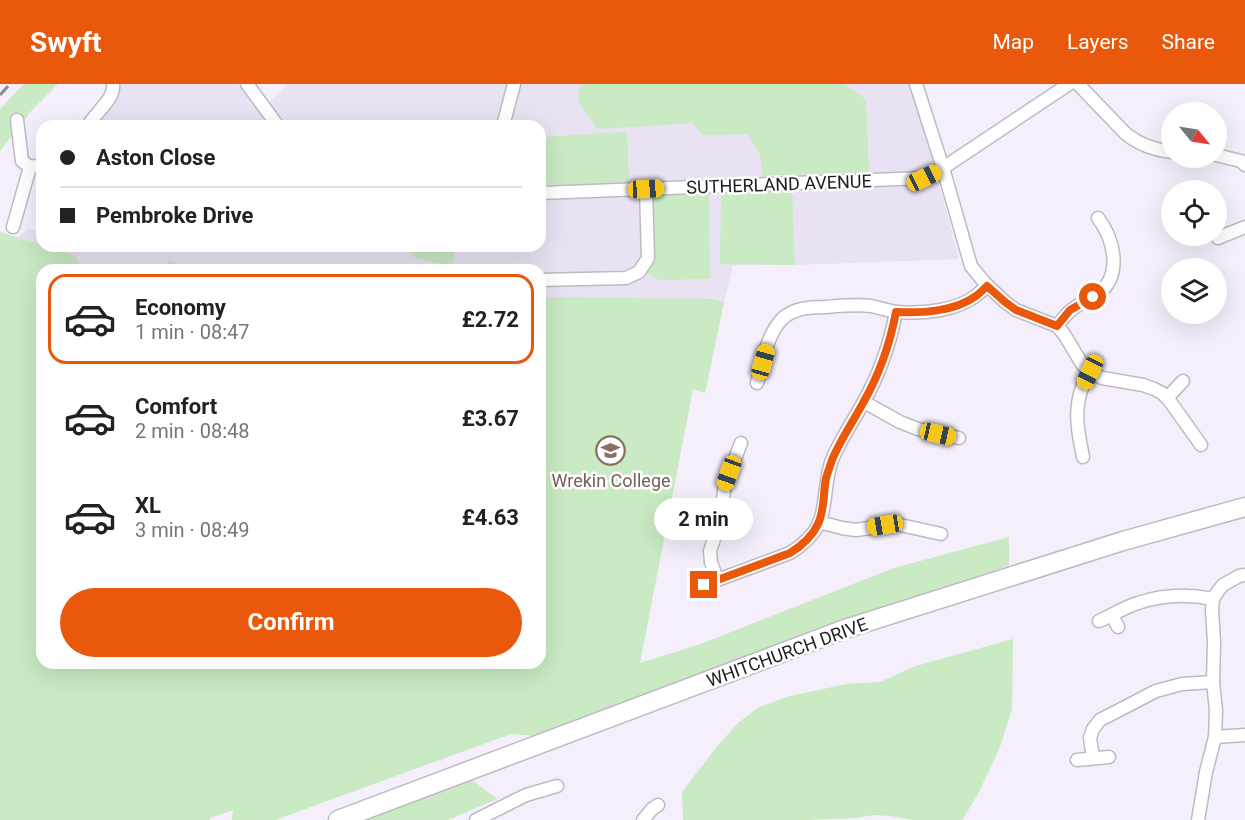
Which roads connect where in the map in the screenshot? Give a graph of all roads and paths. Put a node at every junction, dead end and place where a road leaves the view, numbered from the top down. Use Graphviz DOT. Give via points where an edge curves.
graph roads {
  1 [pos="113,84"];
  2 [pos="247,84"];
  3 [pos="514,84"];
  4 [pos="916,84"];
  5 [pos="1069,84"];
  6 [pos="1078,84"];
  7 [pos="17,120"];
  8 [pos="91,120"];
  9 [pos="274,120"];
  10 [pos="505,120"];
  11 [pos="1161,150"];
  12 [pos="1227,156"];
  13 [pos="1244,160"];
  14 [pos="36,166"];
  15 [pos="944,168"];
  16 [pos="646,189"];
  17 [pos="546,194"];
  18 [pos="1098,218"];
  19 [pos="13,227"];
  20 [pos="1245,227"];
  21 [pos="1227,234"];
  22 [pos="546,280"];
  23 [pos="987,286"];
  24 [pos="896,312"];
  25 [pos="1057,326"];
  26 [pos="1090,372"];
  27 [pos="1184,381"];
  28 [pos="757,383"];
  29 [pos="1167,398"];
  30 [pos="864,402"];
  31 [pos="959,438"];
  32 [pos="741,443"];
  33 [pos="1201,445"];
  34 [pos="1083,457"];
  35 [pos="1245,507"];
  36 [pos="819,522"];
  37 [pos="942,534"];
  38 [pos="1245,575"];
  39 [pos="717,580"];
  40 [pos="704,585"];
  41 [pos="1213,599"];
  42 [pos="1112,615"];
  43 [pos="1099,621"];
  44 [pos="1118,627"];
  45 [pos="1213,682"];
  46 [pos="1245,735"];
  47 [pos="1215,737"];
  48 [pos="1109,757"];
  49 [pos="1093,758"];
  50 [pos="1077,760"];
  51 [pos="557,786"];
  52 [pos="651,805"];
  53 [pos="496,816"];
  54 [pos="338,820"];
  55 [pos="476,820"];
  56 [pos="643,820"];
  57 [pos="1198,820"];
  1 -- 8 [label="street" via="112,93"];
  2 -- 9 [label="street"];
  3 -- 10 [label="street"];
  4 -- 15 [label="street"];
  5 -- 15 [label="street, SUTHERLAND AVENUE"];
  6 -- 11 [label="street" via="1133,140"];
  7 -- 14 [label="street" via="22,161"];
  12 -- 13 [label="street"];
  14 -- 19 [label="street"];
  15 -- 16 [label="street, SUTHERLAND AVENUE" via="924,178"];
  15 -- 23 [label="street" via="971,266"];
  16 -- 17 [label="street, SUTHERLAND AVENUE"];
  16 -- 22 [label="street" via="648,258 639,272 626,278"];
  18 -- 25 [label="street" via="1112,246 1114,262 1108,283 1098,294 1070,310"];
  20 -- 21 [label="street"];
  23 -- 24 [label="street" via="950,308"];
  23 -- 25 [label="street" via="1016,310"];
  24 -- 28 [label="street" via="869,306 797,310 784,317 774,330"];
  24 -- 30 [label="street" via="888,348"];
  25 -- 26 [label="street"];
  26 -- 29 [label="street" via="1112,381 1154,388"];
  26 -- 34 [label="street" via="1077,408"];
  27 -- 29 [label="street"];
  29 -- 33 [label="street"];
  30 -- 31 [label="street" via="918,429"];
  30 -- 36 [label="street" via="831,462"];
  32 -- 39 [label="street" via="725,484 710,551"];
  35 -- 54 [label="main road, WHITCHURCH DRIVE" via="1123,541 845,629"];
  36 -- 37 [label="street" via="856,530 896,524"];
  36 -- 39 [label="street" via="803,545 790,553"];
  38 -- 41 [label="street" via="1223,585"];
  39 -- 40 [label="street"];
  41 -- 42 [label="street" via="1175,595 1137,603"];
  41 -- 45 [label="street"];
  42 -- 43 [label="street"];
  42 -- 44 [label="street"];
  45 -- 47 [label="street"];
  45 -- 49 [label="street" via="1156,691 1100,720 1090,738"];
  46 -- 47 [label="street"];
  47 -- 57 [label="street"];
  48 -- 49 [label="street"];
  49 -- 50 [label="street"];
  51 -- 53 [label="street" via="526,795"];
  52 -- 56 [label="street"];
  53 -- 55 [label="street"];
}
